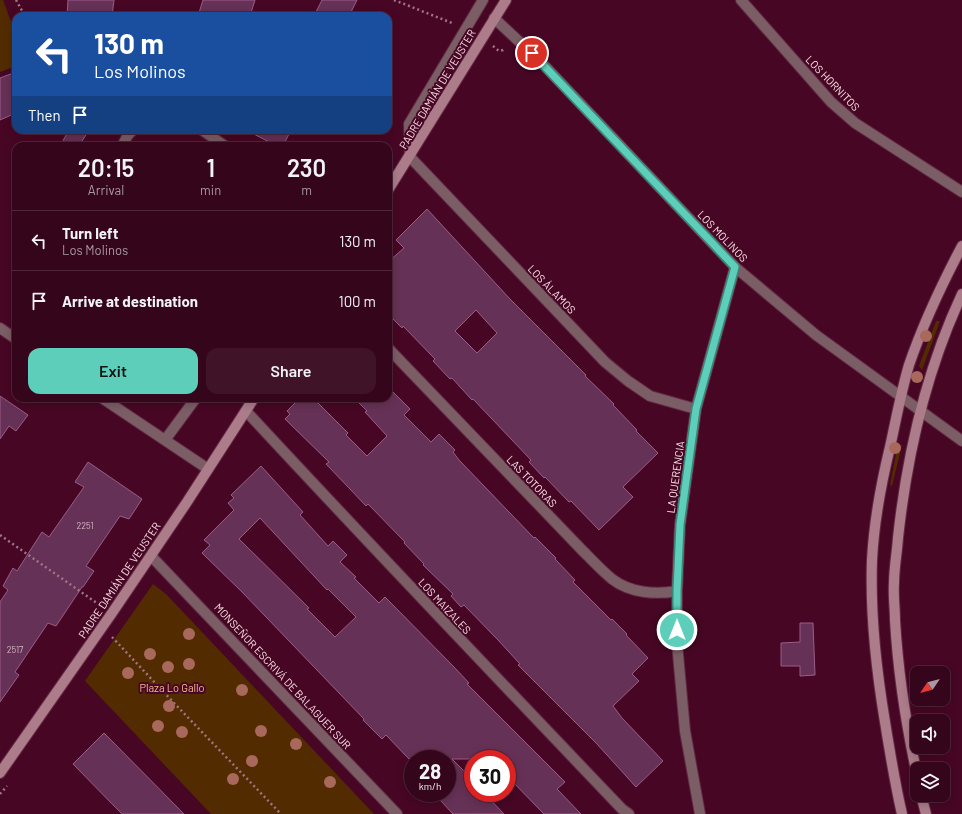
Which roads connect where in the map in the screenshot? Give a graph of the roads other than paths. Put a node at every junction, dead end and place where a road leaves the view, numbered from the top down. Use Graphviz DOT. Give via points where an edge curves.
graph roads {
  1 [pos="483,0"];
  2 [pos="506,0"];
  3 [pos="741,0"];
  4 [pos="494,18"];
  5 [pos="208,134"];
  6 [pos="219,142"];
  7 [pos="410,157"];
  8 [pos="392,184"];
  9 [pos="962,192"];
  10 [pos="962,246"];
  11 [pos="735,267"];
  12 [pos="962,294"];
  13 [pos="0,328"];
  14 [pos="12,336"];
  15 [pos="392,352"];
  16 [pos="901,397"];
  17 [pos="108,402"];
  18 [pos="193,402"];
  19 [pos="252,402"];
  20 [pos="696,409"];
  21 [pos="246,411"];
  22 [pos="920,411"];
  23 [pos="165,440"];
  24 [pos="962,441"];
  25 [pos="208,469"];
  26 [pos="151,556"];
  27 [pos="677,591"];
  28 [pos="914,762"];
  29 [pos="0,773"];
  30 [pos="923,802"];
  31 [pos="397,814"];
  32 [pos="629,814"];
  33 [pos="700,814"];
  34 [pos="902,814"];
  35 [pos="926,814"];
  1 -- 7 [label="street" via="409,124"];
  2 -- 4 [label="main road, PADRE DAMIÁN DE VEUSTER"];
  3 -- 9 [label="street, LOS HORNITOS" via="843,114"];
  4 -- 7 [label="main road, PADRE DAMIÁN DE VEUSTER"];
  4 -- 11 [label="street, LOS MOLINOS" via="541,62"];
  5 -- 6 [label="street"];
  7 -- 8 [label="main road, PADRE DAMIÁN DE VEUSTER"];
  7 -- 20 [label="street, LOS ÁLAMOS" via="606,362 650,396"];
  10 -- 16 [label="main road" via="922,330"];
  11 -- 16 [label="street, LOS MOLINOS" via="816,335"];
  11 -- 20 [label="street, LA QUERENCIA"];
  12 -- 22 [label="main road" via="942,341"];
  13 -- 14 [label="street"];
  15 -- 27 [label="street, LAS TOTORAS" via="613,580 633,590 644,592"];
  16 -- 22 [label="street, LOS MOLINOS"];
  16 -- 34 [label="main road" via="883,477 872,559 872,602 880,688 894,782"];
  17 -- 23 [label="street"];
  18 -- 23 [label="street"];
  19 -- 21 [label="main road, PADRE DAMIÁN DE VEUSTER"];
  20 -- 27 [label="street, LA QUERENCIA" via="680,525"];
  21 -- 25 [label="main road, PADRE DAMIÁN DE VEUSTER"];
  21 -- 32 [label="street, LOS MAIZALES" via="507,689"];
  22 -- 24 [label="street, LOS MOLINOS"];
  22 -- 28 [label="main road" via="901,511 894,584 897,653"];
  23 -- 25 [label="street"];
  25 -- 26 [label="main road, PADRE DAMIÁN DE VEUSTER"];
  26 -- 29 [label="main road, PADRE DAMIÁN DE VEUSTER"];
  26 -- 31 [label="street, MONSEÑOR ESCRIVÁ DE BALAGUER SUR"];
  27 -- 33 [label="street, LA QUERENCIA" via="677,643 685,731"];
  30 -- 35 [label="main road"];
}
